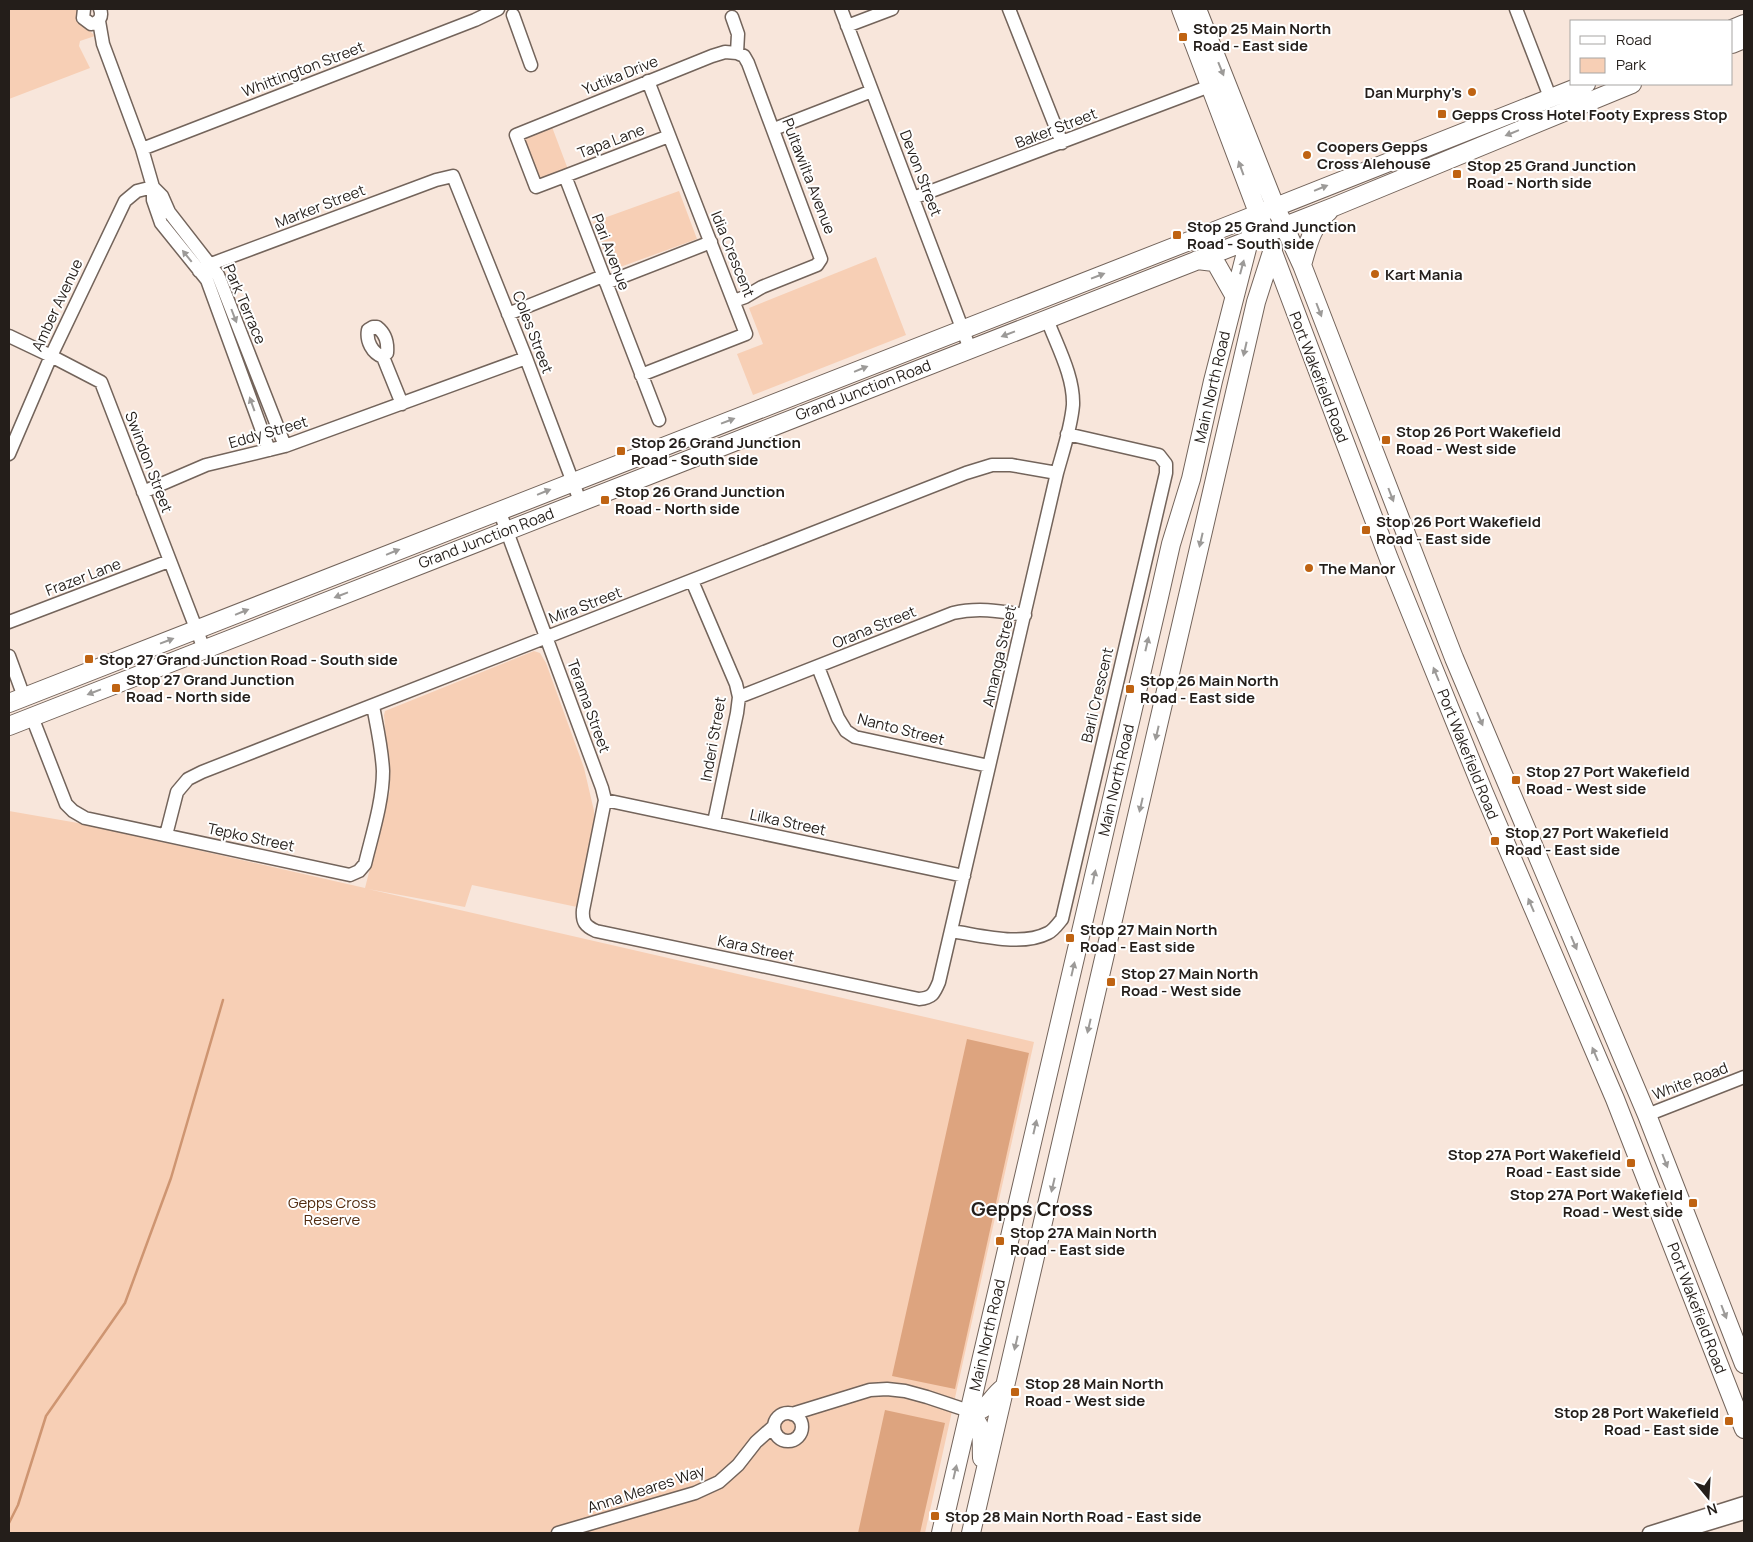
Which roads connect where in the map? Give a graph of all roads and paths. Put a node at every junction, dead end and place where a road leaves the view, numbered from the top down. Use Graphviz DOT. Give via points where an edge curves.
graph roads {
  1 [pos="84,9"];
  2 [pos="113,9"];
  3 [pos="841,9"];
  4 [pos="892,9"];
  5 [pos="1009,9"];
  6 [pos="1181,9"];
  7 [pos="1197,9"];
  8 [pos="1516,9"];
  9 [pos="507,11"];
  10 [pos="732,17"];
  11 [pos="98,18"];
  12 [pos="847,26"];
  13 [pos="737,53"];
  14 [pos="531,65"];
  15 [pos="648,81"];
  16 [pos="1583,85"];
  17 [pos="1630,85"];
  18 [pos="1210,86"];
  19 [pos="872,91"];
  20 [pos="1550,97"];
  21 [pos="1557,114"];
  22 [pos="774,130"];
  23 [pos="669,136"];
  24 [pos="1062,143"];
  25 [pos="142,149"];
  26 [pos="453,176"];
  27 [pos="565,176"];
  28 [pos="154,187"];
  29 [pos="913,198"];
  30 [pos="1275,206"];
  31 [pos="1336,206"];
  32 [pos="1258,213"];
  33 [pos="1284,226"];
  34 [pos="1265,233"];
  35 [pos="1249,240"];
  36 [pos="710,242"];
  37 [pos="1272,251"];
  38 [pos="1197,260"];
  39 [pos="1302,265"];
  40 [pos="205,267"];
  41 [pos="604,280"];
  42 [pos="1052,293"];
  43 [pos="1234,295"];
  44 [pos="1290,300"];
  45 [pos="734,301"];
  46 [pos="1256,302"];
  47 [pos="1024,304"];
  48 [pos="508,314"];
  49 [pos="1047,319"];
  50 [pos="962,328"];
  51 [pos="9,336"];
  52 [pos="970,349"];
  53 [pos="51,356"];
  54 [pos="383,357"];
  55 [pos="526,358"];
  56 [pos="641,375"];
  57 [pos="402,404"];
  58 [pos="659,420"];
  59 [pos="1068,434"];
  60 [pos="285,446"];
  61 [pos="269,450"];
  62 [pos="9,454"];
  63 [pos="1379,464"];
  64 [pos="1356,472"];
  65 [pos="1057,473"];
  66 [pos="1191,479"];
  67 [pos="572,481"];
  68 [pos="1213,484"];
  69 [pos="143,492"];
  70 [pos="580,501"];
  71 [pos="499,510"];
  72 [pos="506,530"];
  73 [pos="169,560"];
  74 [pos="692,580"];
  75 [pos="1025,615"];
  76 [pos="9,622"];
  77 [pos="196,630"];
  78 [pos="546,637"];
  79 [pos="204,649"];
  80 [pos="9,656"];
  81 [pos="818,667"];
  82 [pos="739,697"];
  83 [pos="16,700"];
  84 [pos="373,706"];
  85 [pos="32,717"];
  86 [pos="9,726"];
  87 [pos="989,766"];
  88 [pos="1507,785"];
  89 [pos="1484,793"];
  90 [pos="605,800"];
  91 [pos="714,822"];
  92 [pos="166,835"];
  93 [pos="964,876"];
  94 [pos="582,918"];
  95 [pos="951,931"];
  96 [pos="929,998"];
  97 [pos="1744,1077"];
  98 [pos="1615,1099"];
  99 [pos="1647,1115"];
  100 [pos="1639,1161"];
  101 [pos="1744,1364"];
  102 [pos="1006,1386"];
  103 [pos="816,1408"];
  104 [pos="969,1413"];
  105 [pos="792,1414"];
  106 [pos="802,1425"];
  107 [pos="1744,1429"];
  108 [pos="776,1431"];
  109 [pos="985,1472"];
  110 [pos="1744,1503"];
  111 [pos="1744,1513"];
  112 [pos="558,1533"];
  113 [pos="941,1533"];
  114 [pos="972,1533"];
  115 [pos="1649,1533"];
  116 [pos="1678,1533"];
  1 -- 11 [label="street, Park Terrace" via="83,18"];
  2 -- 11 [label="street"];
  3 -- 12 [label="street, Devon Street"];
  4 -- 12 [label="street"];
  5 -- 24 [label="street"];
  6 -- 18 [label="highway"];
  7 -- 30 [label="highway, one-way"];
  8 -- 20 [label="street"];
  9 -- 14 [label="street"];
  9 -- 25 [label="street, Whittington Street" via="475,20"];
  10 -- 13 [label="street" via="738,34"];
  11 -- 25 [label="street, Park Terrace" via="103,44"];
  12 -- 19 [label="street, Devon Street"];
  13 -- 15 [label="street, Yutika Drive" via="725,52"];
  13 -- 22 [label="street, Pultawilta Avenue" via="746,58"];
  15 -- 23 [label="street, Idia Crescent"];
  15 -- 27 [label="street, Yutika Drive" via="516,135 536,187"];
  16 -- 20 [label="highway, Grand Junction Road"];
  17 -- 21 [label="highway, Grand Junction Road"];
  18 -- 24 [label="street, Baker Street"];
  32 -- 18 [label="highway, one-way"];
  19 -- 22 [label="street"];
  19 -- 29 [label="street, Devon Street"];
  20 -- 21 [label="highway"];
  30 -- 20 [label="highway, Grand Junction Road, one-way"];
  21 -- 31 [label="highway, Grand Junction Road, one-way"];
  22 -- 45 [label="street, Pultawilta Avenue" via="821,258 817,264"];
  23 -- 27 [label="street, Tapa Lane"];
  23 -- 36 [label="street, Idia Crescent"];
  24 -- 29 [label="street, Baker Street"];
  25 -- 28 [label="street, Park Terrace"];
  26 -- 40 [label="street, Marker Street"];
  26 -- 48 [label="street, Coles Street"];
  27 -- 41 [label="street, Pari Avenue"];
  28 -- 40 [label="street, Park Terrace" via="153,200 161,223"];
  28 -- 53 [label="street, Amber Avenue" via="136,191 125,200"];
  29 -- 50 [label="street, Devon Street"];
  30 -- 32 [label="highway, Grand Junction Road"];
  30 -- 33 [label="highway, Port Wakefield Road"];
  31 -- 33 [label="highway, Grand Junction Road"];
  31 -- 39 [label="highway" via="1314,228"];
  32 -- 34 [label="highway, Port Wakefield Road"];
  32 -- 35 [label="highway, Main North Road"];
  42 -- 32 [label="highway, Grand Junction Road, one-way"];
  33 -- 34 [label="highway, Grand Junction Road"];
  33 -- 37 [label="highway, Main North Road"];
  33 -- 39 [label="highway, Port Wakefield Road"];
  34 -- 35 [label="highway, Grand Junction Road"];
  34 -- 37 [label="highway, Port Wakefield Road"];
  35 -- 38 [label="highway, Grand Junction Road"];
  43 -- 35 [label="highway, Main North Road, one-way"];
  36 -- 41 [label="street"];
  36 -- 45 [label="street, Idia Crescent"];
  37 -- 44 [label="highway, Port Wakefield Road"];
  37 -- 46 [label="highway, Main North Road"];
  38 -- 43 [label="highway" via="1214,262"];
  38 -- 49 [label="highway, Grand Junction Road"];
  39 -- 63 [label="highway, Port Wakefield Road, one-way"];
  40 -- 60 [label="street, Park Terrace, one-way" via="218,275"];
  61 -- 40 [label="street, Park Terrace, one-way"];
  41 -- 48 [label="street"];
  41 -- 56 [label="street, Pari Avenue"];
  42 -- 47 [label="highway, Grand Junction Road"];
  42 -- 49 [label="highway"];
  43 -- 66 [label="highway, Main North Road"];
  44 -- 46 [label="highway" via="1277,295"];
  44 -- 64 [label="highway, Port Wakefield Road"];
  45 -- 56 [label="street, Idia Crescent" via="746,334"];
  46 -- 68 [label="highway, Main North Road, one-way"];
  47 -- 49 [label="highway"];
  47 -- 50 [label="highway, Grand Junction Road"];
  48 -- 55 [label="street, Coles Street"];
  49 -- 52 [label="highway, Grand Junction Road, one-way"];
  49 -- 59 [label="street, Amanga Street" via="1071,383 1073,404"];
  50 -- 52 [label="street, Devon Street"];
  67 -- 50 [label="highway, Grand Junction Road, one-way"];
  51 -- 53 [label="street, Swindon Street"];
  52 -- 70 [label="highway, Grand Junction Road"];
  53 -- 62 [label="street, Amber Avenue"];
  53 -- 69 [label="street, Swindon Street" via="101,382"];
  54 -- 57 [label="street"];
  55 -- 57 [label="street, Eddy Street"];
  55 -- 67 [label="street, Coles Street"];
  56 -- 58 [label="street, Pari Avenue"];
  57 -- 60 [label="street, Eddy Street"];
  59 -- 65 [label="street, Amanga Street"];
  59 -- 95 [label="street, Barli Crescent" via="1159,455 1166,464 1166,473 1062,919 1050,933 1031,939 1013,940"];
  60 -- 61 [label="street, Eddy Street"];
  61 -- 69 [label="street, Eddy Street" via="206,465"];
  63 -- 64 [label="highway"];
  63 -- 88 [label="highway, Port Wakefield Road, one-way"];
  89 -- 64 [label="highway, Port Wakefield Road, one-way"];
  65 -- 74 [label="street, Mira Street" via="1011,464 992,465"];
  65 -- 75 [label="street, Amanga Street"];
  66 -- 68 [label="highway"];
  104 -- 66 [label="highway, Main North Road, one-way" via="1158,597"];
  67 -- 70 [label="street, Coles Street"];
  71 -- 67 [label="highway, Grand Junction Road, one-way"];
  68 -- 102 [label="highway, Main North Road, one-way"];
  69 -- 73 [label="street, Swindon Street"];
  70 -- 72 [label="highway, Grand Junction Road"];
  71 -- 72 [label="street, Terama Street"];
  77 -- 71 [label="highway, Grand Junction Road, one-way"];
  72 -- 78 [label="street, Terama Street"];
  72 -- 79 [label="highway, Grand Junction Road, one-way"];
  73 -- 76 [label="street, Frazer Lane"];
  73 -- 77 [label="street, Swindon Street"];
  74 -- 78 [label="street, Mira Street"];
  74 -- 82 [label="street, Inderi Street"];
  75 -- 81 [label="street, Orana Street" via="989,609 953,613"];
  75 -- 87 [label="street, Amanga Street"];
  77 -- 79 [label="street, Swindon Street"];
  83 -- 77 [label="highway, Grand Junction Road, one-way"];
  78 -- 84 [label="street, Mira Street"];
  78 -- 90 [label="street, Terama Street"];
  79 -- 85 [label="highway, Grand Junction Road, one-way"];
  80 -- 83 [label="street"];
  81 -- 82 [label="street, Orana Street"];
  81 -- 87 [label="street, Nanto Street" via="838,718 850,734"];
  82 -- 91 [label="street, Inderi Street"];
  84 -- 92 [label="street, Mira Street" via="188,779 177,792"];
  84 -- 92 [label="street, Tepko Street" via="383,772 382,790 365,864 359,871 350,875"];
  85 -- 86 [label="highway, Grand Junction Road"];
  85 -- 92 [label="street, Tepko Street" via="61,793 73,811 86,818"];
  87 -- 93 [label="street, Amanga Street"];
  88 -- 89 [label="highway"];
  88 -- 99 [label="highway, Port Wakefield Road, one-way"];
  98 -- 89 [label="highway, Port Wakefield Road, one-way"];
  90 -- 91 [label="street, Lilka Street"];
  90 -- 94 [label="street, Terama Street"];
  91 -- 93 [label="street, Lilka Street"];
  93 -- 95 [label="street, Amanga Street"];
  94 -- 96 [label="street, Kara Street" via="586,926 596,930 919,999"];
  95 -- 96 [label="street, Amanga Street" via="939,982"];
  97 -- 99 [label="street, White Road"];
  98 -- 99 [label="highway"];
  98 -- 100 [label="highway, Port Wakefield Road"];
  99 -- 100 [label="highway" via="1637,1131"];
  99 -- 101 [label="highway, Port Wakefield Road, one-way"];
  100 -- 107 [label="highway, Port Wakefield Road"];
  102 -- 104 [label="highway" via="984,1409"];
  102 -- 109 [label="highway, Main North Road"];
  103 -- 104 [label="street" via="870,1390 887,1389 905,1390"];
  103 -- 105 [label="street"];
  103 -- 106 [label="street"];
  104 -- 109 [label="highway" via="981,1428"];
  113 -- 104 [label="highway, Main North Road, one-way"];
  105 -- 106 [label="street"];
  105 -- 108 [label="street" via="781,1415 776,1420"];
  106 -- 108 [label="street" via="794,1439 786,1440"];
  108 -- 112 [label="street, Anna Meares Way" via="756,1442 719,1482 696,1493"];
  109 -- 114 [label="highway, Main North Road"];
  110 -- 115 [label="street"];
  111 -- 116 [label="street"];
}
